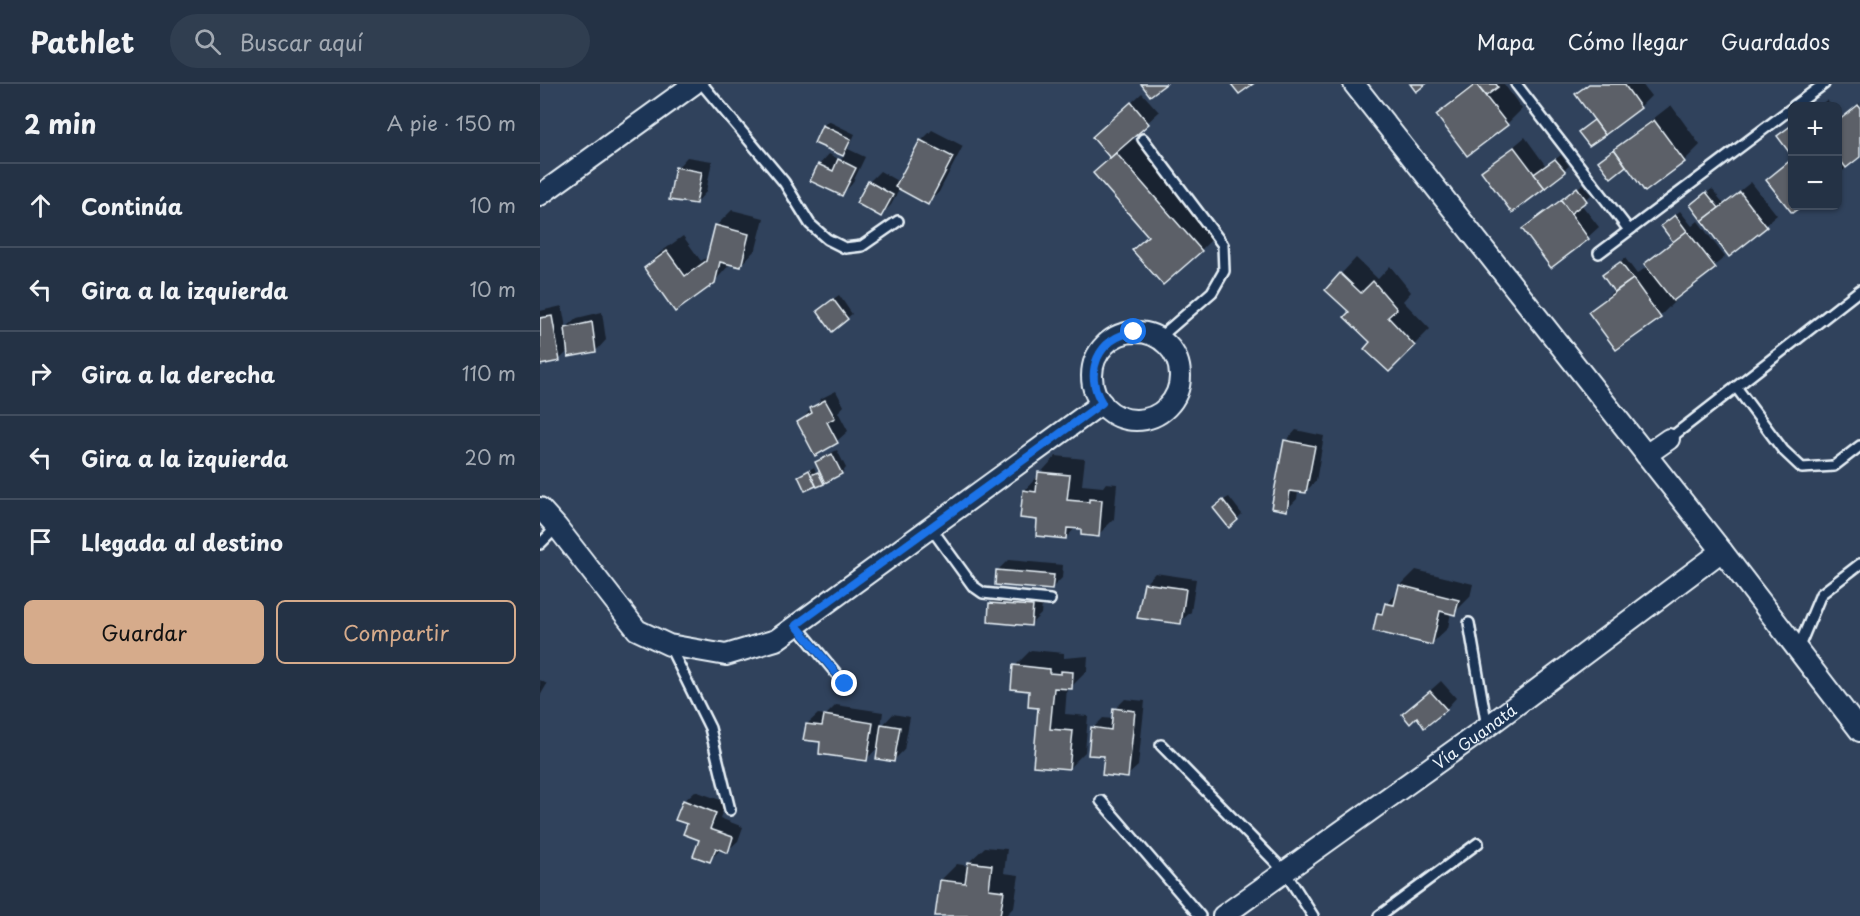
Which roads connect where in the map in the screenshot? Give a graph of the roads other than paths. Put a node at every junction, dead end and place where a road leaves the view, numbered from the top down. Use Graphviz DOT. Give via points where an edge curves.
graph roads {
  1 [pos="694,84"];
  2 [pos="702,84"];
  3 [pos="1516,84"];
  4 [pos="1823,84"];
  5 [pos="1360,86"];
  6 [pos="1800,102"];
  7 [pos="1788,111"];
  8 [pos="1143,139"];
  9 [pos="542,190"];
  10 [pos="898,221"];
  11 [pos="1629,230"];
  12 [pos="1599,253"];
  13 [pos="1860,290"];
  14 [pos="1159,338"];
  15 [pos="1736,387"];
  16 [pos="1102,403"];
  17 [pos="1669,439"];
  18 [pos="1860,446"];
  19 [pos="1647,455"];
  20 [pos="540,508"];
  21 [pos="557,526"];
  22 [pos="931,528"];
  23 [pos="540,543"];
  24 [pos="1722,550"];
  25 [pos="1860,564"];
  26 [pos="1050,600"];
  27 [pos="1469,623"];
  28 [pos="796,625"];
  29 [pos="669,645"];
  30 [pos="1798,649"];
  31 [pos="845,684"];
  32 [pos="1487,727"];
  33 [pos="1860,731"];
  34 [pos="1161,745"];
  35 [pos="1101,801"];
  36 [pos="730,810"];
  37 [pos="1478,843"];
  38 [pos="1285,872"];
  39 [pos="1200,916"];
  40 [pos="1223,916"];
  41 [pos="1313,916"];
  42 [pos="1379,916"];
  1 -- 9 [label="street"];
  2 -- 10 [label="lane" via="784,182 810,224 827,239 844,248 862,246"];
  3 -- 11 [label="lane"];
  4 -- 6 [label="lane"];
  5 -- 19 [label="street"];
  7 -- 11 [label="lane"];
  8 -- 14 [label="lane" via="1223,245 1224,271 1212,292"];
  11 -- 12 [label="lane"];
  13 -- 15 [label="lane"];
  14 -- 16 [label="street" via="1125,334 1104,347 1093,370 1094,387"];
  14 -- 16 [label="street" via="1173,351 1180,369 1178,388 1169,405 1154,416 1135,420 1117,415"];
  15 -- 17 [label="lane"];
  15 -- 18 [label="lane" via="1783,450 1802,468 1834,466"];
  16 -- 22 [label="street"];
  17 -- 19 [label="street"];
  19 -- 24 [label="street"];
  20 -- 21 [label="street"];
  21 -- 23 [label="lane"];
  21 -- 29 [label="street" via="637,630"];
  22 -- 26 [label="lane" via="973,586 983,593"];
  22 -- 28 [label="street"];
  24 -- 30 [label="street"];
  24 -- 32 [label="street, Vía Guanatá"];
  25 -- 30 [label="lane" via="1821,594"];
  27 -- 32 [label="lane"];
  28 -- 29 [label="street" via="776,640 726,655"];
  28 -- 31 [label="lane"];
  29 -- 36 [label="lane" via="710,728"];
  30 -- 33 [label="street"];
  32 -- 38 [label="street, Vía Guanatá"];
  34 -- 38 [label="lane"];
  35 -- 39 [label="lane"];
  37 -- 42 [label="lane"];
  38 -- 40 [label="street, Vía Guanatá"];
  38 -- 41 [label="lane"];
}
